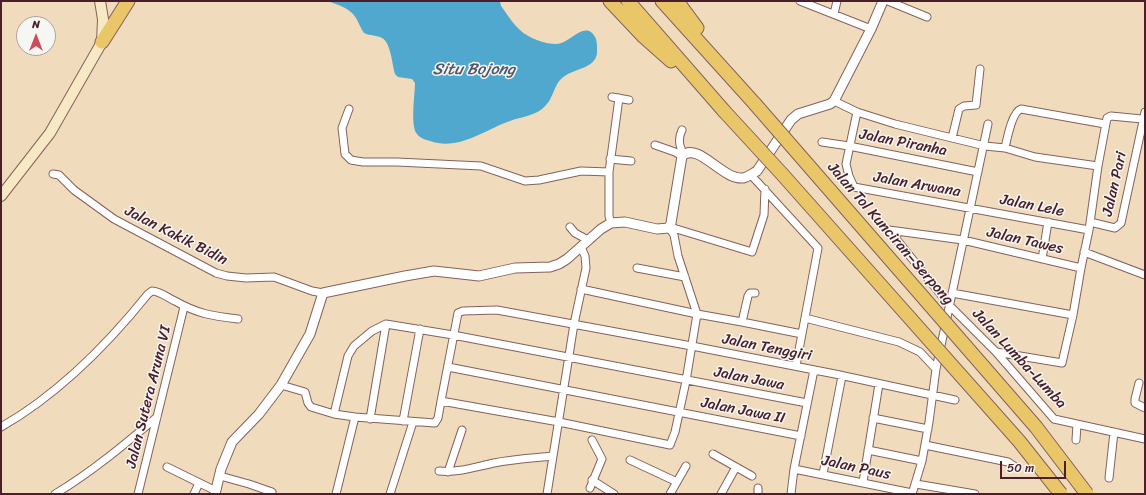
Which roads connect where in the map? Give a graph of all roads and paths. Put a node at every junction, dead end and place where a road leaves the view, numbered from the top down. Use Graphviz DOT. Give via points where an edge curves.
graph roads {
  1 [pos="100,1"];
  2 [pos="128,1"];
  3 [pos="610,1"];
  4 [pos="628,1"];
  5 [pos="662,1"];
  6 [pos="677,1"];
  7 [pos="800,1"];
  8 [pos="837,1"];
  9 [pos="883,1"];
  10 [pos="888,1"];
  11 [pos="834,14"];
  12 [pos="928,17"];
  13 [pos="871,29"];
  14 [pos="102,42"];
  15 [pos="980,69"];
  16 [pos="710,95"];
  17 [pos="629,100"];
  18 [pos="834,101"];
  19 [pos="755,104"];
  20 [pos="349,109"];
  21 [pos="857,112"];
  22 [pos="1145,112"];
  23 [pos="1142,120"];
  24 [pos="988,124"];
  25 [pos="1105,124"];
  26 [pos="682,130"];
  27 [pos="952,138"];
  28 [pos="822,142"];
  29 [pos="655,145"];
  30 [pos="849,146"];
  31 [pos="984,146"];
  32 [pos="1004,148"];
  33 [pos="683,155"];
  34 [pos="610,159"];
  35 [pos="631,161"];
  36 [pos="1098,166"];
  37 [pos="609,172"];
  38 [pos="978,172"];
  39 [pos="53,174"];
  40 [pos="751,175"];
  41 [pos="765,189"];
  42 [pos="1,196"];
  43 [pos="970,208"];
  44 [pos="1048,222"];
  45 [pos="1090,222"];
  46 [pos="611,223"];
  47 [pos="570,227"];
  48 [pos="670,228"];
  49 [pos="889,230"];
  50 [pos="1089,230"];
  51 [pos="588,240"];
  52 [pos="963,240"];
  53 [pos="581,247"];
  54 [pos="1084,252"];
  55 [pos="1042,259"];
  56 [pos="637,268"];
  57 [pos="1081,268"];
  58 [pos="1145,275"];
  59 [pos="685,277"];
  60 [pos="581,289"];
  61 [pos="323,293"];
  62 [pos="755,293"];
  63 [pos="952,293"];
  64 [pos="950,306"];
  65 [pos="184,307"];
  66 [pos="697,314"];
  67 [pos="1074,315"];
  68 [pos="805,318"];
  69 [pos="238,320"];
  70 [pos="742,322"];
  71 [pos="386,324"];
  72 [pos="574,324"];
  73 [pos="420,329"];
  74 [pos="802,334"];
  75 [pos="453,335"];
  76 [pos="692,347"];
  77 [pos="996,352"];
  78 [pos="569,357"];
  79 [pos="796,366"];
  80 [pos="448,367"];
  81 [pos="936,369"];
  82 [pos="814,370"];
  83 [pos="842,376"];
  84 [pos="686,381"];
  85 [pos="1138,383"];
  86 [pos="879,384"];
  87 [pos="281,385"];
  88 [pos="563,389"];
  89 [pos="932,395"];
  90 [pos="955,400"];
  91 [pos="442,401"];
  92 [pos="807,404"];
  93 [pos="1145,408"];
  94 [pos="679,412"];
  95 [pos="334,414"];
  96 [pos="158,416"];
  97 [pos="354,417"];
  98 [pos="874,418"];
  99 [pos="370,419"];
  100 [pos="403,421"];
  101 [pos="413,422"];
  102 [pos="559,422"];
  103 [pos="1077,424"];
  104 [pos="1,427"];
  105 [pos="928,429"];
  106 [pos="462,430"];
  107 [pos="1114,432"];
  108 [pos="801,436"];
  109 [pos="1145,439"];
  110 [pos="592,440"];
  111 [pos="1076,440"];
  112 [pos="925,445"];
  113 [pos="868,450"];
  114 [pos="713,454"];
  115 [pos="553,456"];
  116 [pos="630,460"];
  117 [pos="922,461"];
  118 [pos="686,466"];
  119 [pos="1014,466"];
  120 [pos="167,467"];
  121 [pos="736,467"];
  122 [pos="794,469"];
  123 [pos="439,471"];
  124 [pos="448,472"];
  125 [pos="823,474"];
  126 [pos="220,476"];
  127 [pos="752,476"];
  128 [pos="1109,478"];
  129 [pos="594,481"];
  130 [pos="677,482"];
  131 [pos="863,482"];
  132 [pos="199,483"];
  133 [pos="916,484"];
  134 [pos="590,488"];
  135 [pos="272,492"];
  136 [pos="611,492"];
  137 [pos="216,493"];
  138 [pos="912,493"];
  139 [pos="962,493"];
  140 [pos="55,494"];
  141 [pos="138,494"];
  142 [pos="194,494"];
  143 [pos="336,494"];
  144 [pos="390,494"];
  145 [pos="547,494"];
  146 [pos="670,494"];
  147 [pos="721,494"];
  148 [pos="791,494"];
  149 [pos="975,494"];
  150 [pos="1061,494"];
  151 [pos="1087,494"];
  1 -- 14 [label="main road" via="103,18"];
  2 -- 14 [label="highway"];
  3 -- 16 [label="highway" via="644,37"];
  4 -- 16 [label="highway"];
  5 -- 19 [label="highway, Jalan Tol Kunciran–Serpong"];
  6 -- 19 [label="highway"];
  7 -- 11 [label="street"];
  8 -- 11 [label="street"];
  9 -- 13 [label="street"];
  10 -- 12 [label="street"];
  11 -- 13 [label="street"];
  13 -- 18 [label="street"];
  14 -- 42 [label="main road" via="50,133"];
  15 -- 27 [label="street" via="976,105 959,109"];
  16 -- 150 [label="highway, bridge" via="1019,441"];
  17 -- 34 [label="street" via="615,97"];
  18 -- 21 [label="street"];
  18 -- 40 [label="street" via="798,114 791,120"];
  19 -- 151 [label="highway, Jalan Tol Kunciran–Serpong, bridge" via="1036,427"];
  20 -- 37 [label="street" via="342,128 345,154 351,160 481,166 524,181 581,171"];
  21 -- 27 [label="street"];
  21 -- 30 [label="street"];
  22 -- 23 [label="street"];
  23 -- 25 [label="street" via="1111,116"];
  23 -- 45 [label="street, Jalan Pari" via="1121,223 1115,228"];
  24 -- 31 [label="street"];
  25 -- 32 [label="street" via="1021,109 1014,117"];
  25 -- 36 [label="street"];
  26 -- 33 [label="street" via="679,141"];
  27 -- 31 [label="street"];
  28 -- 30 [label="street, Jalan Piranha"];
  29 -- 33 [label="street"];
  30 -- 38 [label="street, Jalan Piranha"];
  30 -- 43 [label="street, Jalan Arwana" via="846,164 854,187"];
  31 -- 32 [label="street"];
  31 -- 38 [label="street"];
  32 -- 36 [label="street" via="1035,157"];
  33 -- 40 [label="street" via="688,152 700,154 716,168 733,176 743,178"];
  33 -- 48 [label="street"];
  34 -- 35 [label="street"];
  34 -- 37 [label="street"];
  36 -- 45 [label="street"];
  37 -- 46 [label="street"];
  38 -- 43 [label="street"];
  39 -- 61 [label="street, Jalan Kakik Bidin" via="59,175 104,213 221,275 246,278 274,277"];
  40 -- 41 [label="street"];
  41 -- 48 [label="street" via="764,216 752,252"];
  41 -- 68 [label="street" via="818,248"];
  43 -- 44 [label="street, Jalan Lele"];
  43 -- 52 [label="street"];
  44 -- 50 [label="street, Jalan Lele"];
  44 -- 55 [label="street"];
  45 -- 50 [label="street"];
  46 -- 48 [label="street" via="624,222 658,229"];
  46 -- 51 [label="street"];
  47 -- 51 [label="street"];
  48 -- 59 [label="street"];
  49 -- 52 [label="street, Jalan Tawes"];
  49 -- 64 [label="street, Jalan Lumba-Lumba"];
  50 -- 54 [label="street"];
  51 -- 53 [label="street"];
  52 -- 55 [label="street, Jalan Tawes"];
  52 -- 63 [label="street"];
  53 -- 60 [label="street" via="586,256"];
  53 -- 61 [label="street" via="559,264 550,267 515,268 479,276 434,271"];
  54 -- 57 [label="street"];
  54 -- 58 [label="street"];
  55 -- 57 [label="street, Jalan Tawes"];
  56 -- 59 [label="street"];
  57 -- 67 [label="street"];
  59 -- 66 [label="street"];
  60 -- 66 [label="street"];
  60 -- 72 [label="street"];
  61 -- 87 [label="street" via="310,334"];
  62 -- 70 [label="street" via="748,296"];
  63 -- 64 [label="street"];
  63 -- 67 [label="street"];
  64 -- 77 [label="street, Jalan Lumba-Lumba"];
  64 -- 81 [label="street"];
  65 -- 69 [label="street" via="204,314"];
  65 -- 96 [label="street, Jalan Sutera Aruna VI"];
  65 -- 104 [label="street" via="156,291 150,292 108,341 63,384"];
  66 -- 70 [label="street"];
  66 -- 76 [label="street"];
  67 -- 77 [label="street" via="1062,363"];
  68 -- 74 [label="street"];
  68 -- 81 [label="street" via="899,342 920,352"];
  70 -- 74 [label="street"];
  71 -- 73 [label="street, Jalan Jawa"];
  71 -- 95 [label="street" via="372,331 354,346 348,356"];
  71 -- 99 [label="street"];
  72 -- 75 [label="street, Jalan Tenggiri" via="497,310 462,311 456,316"];
  72 -- 76 [label="street, Jalan Tenggiri"];
  72 -- 78 [label="street"];
  73 -- 75 [label="street, Jalan Jawa"];
  73 -- 100 [label="street"];
  74 -- 79 [label="street"];
  75 -- 78 [label="street, Jalan Jawa"];
  75 -- 80 [label="street, Jalan Tenggiri"];
  76 -- 79 [label="street, Jalan Tenggiri"];
  76 -- 84 [label="street"];
  77 -- 103 [label="street, Jalan Lumba-Lumba" via="1054,419"];
  78 -- 84 [label="street, Jalan Jawa"];
  78 -- 88 [label="street"];
  79 -- 82 [label="street, Jalan Tenggiri"];
  80 -- 88 [label="street, Jalan Jawa II"];
  80 -- 91 [label="street, Jalan Tenggiri"];
  81 -- 89 [label="street"];
  82 -- 83 [label="street, Jalan Tenggiri"];
  82 -- 92 [label="street"];
  83 -- 86 [label="street, Jalan Tenggiri"];
  83 -- 125 [label="street"];
  84 -- 92 [label="street, Jalan Jawa"];
  84 -- 94 [label="street"];
  85 -- 93 [label="street" via="1135,403"];
  86 -- 89 [label="street, Jalan Tenggiri"];
  86 -- 98 [label="street"];
  87 -- 95 [label="street" via="305,392 311,407"];
  87 -- 126 [label="street" via="259,414 232,442"];
  88 -- 94 [label="street, Jalan Jawa II"];
  88 -- 102 [label="street"];
  89 -- 90 [label="street, Jalan Tenggiri"];
  89 -- 105 [label="street"];
  91 -- 101 [label="street, Jalan Tenggiri" via="435,423"];
  91 -- 102 [label="street"];
  92 -- 108 [label="street"];
  94 -- 102 [label="street" via="670,445"];
  94 -- 108 [label="street, Jalan Jawa II"];
  95 -- 97 [label="street"];
  96 -- 140 [label="street" via="116,452"];
  96 -- 141 [label="street, Jalan Sutera Aruna VI"];
  97 -- 99 [label="street"];
  97 -- 143 [label="street"];
  98 -- 105 [label="street"];
  98 -- 113 [label="street"];
  99 -- 100 [label="street"];
  100 -- 101 [label="street"];
  101 -- 144 [label="street"];
  102 -- 115 [label="street"];
  103 -- 107 [label="street, Jalan Lumba-Lumba"];
  103 -- 111 [label="street"];
  105 -- 112 [label="street"];
  106 -- 124 [label="street"];
  107 -- 109 [label="street, Jalan Lumba-Lumba"];
  107 -- 128 [label="street"];
  108 -- 122 [label="street"];
  110 -- 129 [label="street" via="602,459"];
  112 -- 117 [label="street"];
  112 -- 119 [label="street" via="1008,462"];
  113 -- 117 [label="street"];
  113 -- 131 [label="street"];
  114 -- 121 [label="street"];
  115 -- 124 [label="street"];
  115 -- 145 [label="street"];
  116 -- 130 [label="street"];
  117 -- 133 [label="street"];
  118 -- 130 [label="street"];
  120 -- 132 [label="street"];
  121 -- 127 [label="street"];
  121 -- 147 [label="street"];
  122 -- 125 [label="street, Jalan Paus"];
  122 -- 148 [label="street"];
  123 -- 124 [label="street"];
  125 -- 131 [label="street, Jalan Paus"];
  126 -- 135 [label="street"];
  126 -- 137 [label="street"];
  129 -- 134 [label="street"];
  129 -- 136 [label="street"];
  130 -- 146 [label="street"];
  131 -- 138 [label="street, Jalan Paus"];
  132 -- 137 [label="street"];
  132 -- 142 [label="street"];
  133 -- 138 [label="street"];
  133 -- 139 [label="street"];
  139 -- 149 [label="street"];
}
